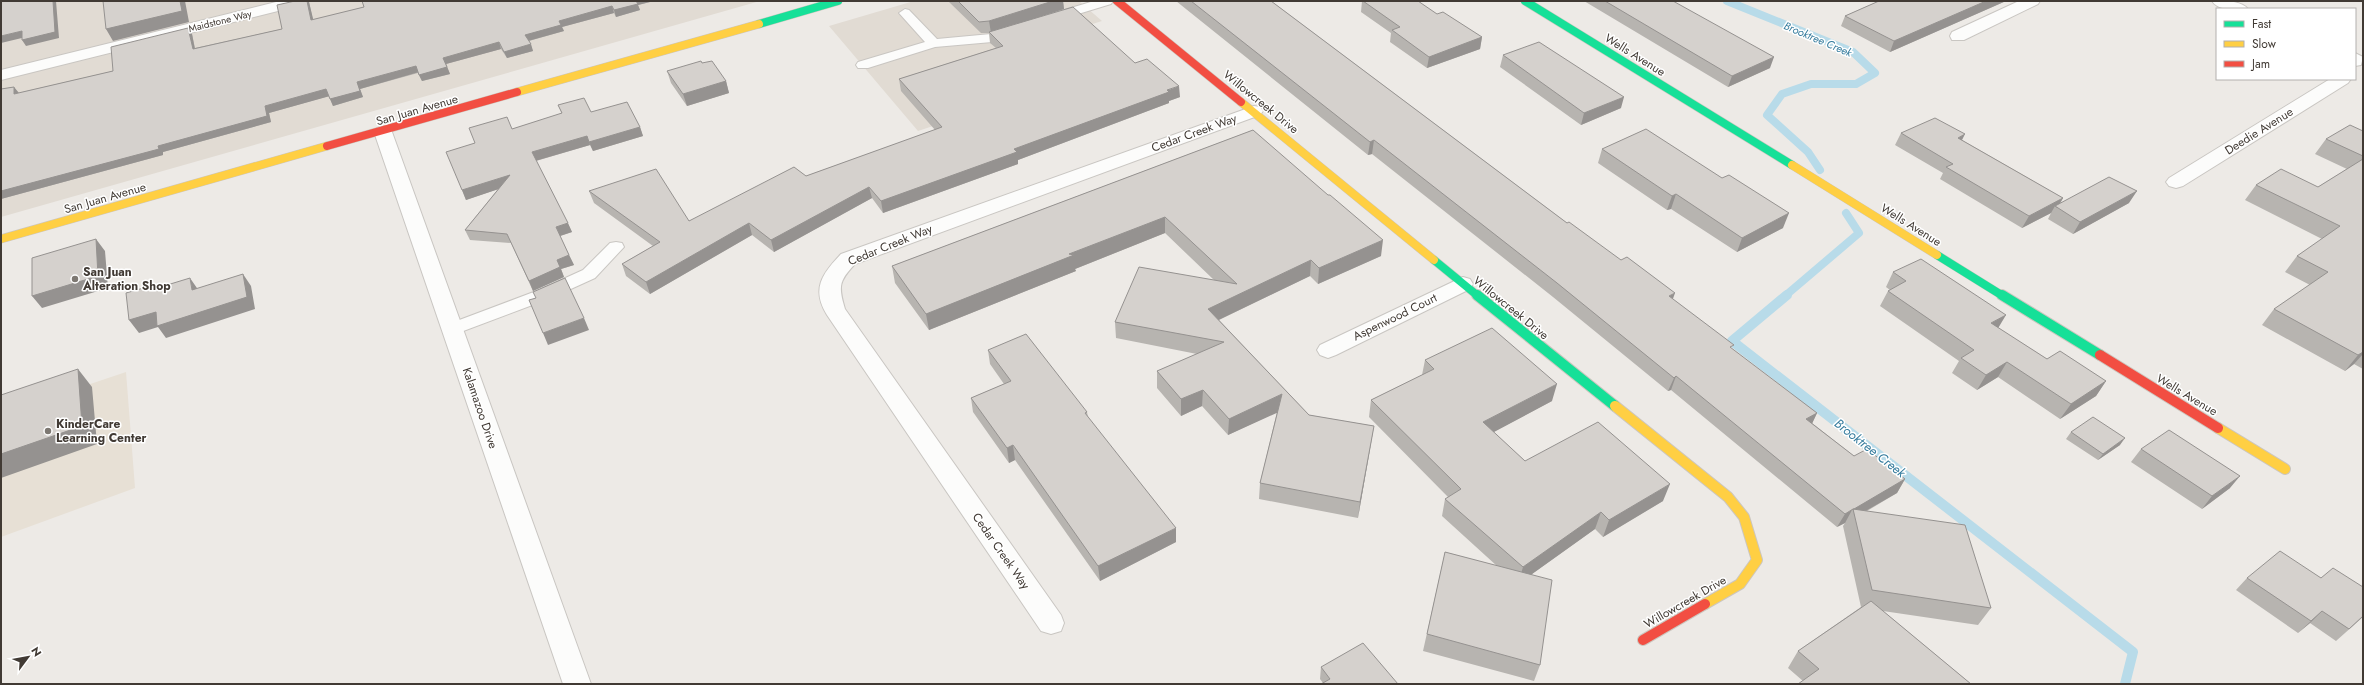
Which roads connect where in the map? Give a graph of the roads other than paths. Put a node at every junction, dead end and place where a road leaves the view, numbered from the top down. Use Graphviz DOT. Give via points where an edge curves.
graph roads {
  1 [pos="300,1"];
  2 [pos="838,1"];
  3 [pos="1106,1"];
  4 [pos="1118,1"];
  5 [pos="1525,1"];
  6 [pos="2032,1"];
  7 [pos="2220,1"];
  8 [pos="2238,8"];
  9 [pos="905,13"];
  10 [pos="1046,21"];
  11 [pos="1023,28"];
  12 [pos="1958,36"];
  13 [pos="934,43"];
  14 [pos="863,65"];
  15 [pos="1,74"];
  16 [pos="2340,80"];
  17 [pos="1254,111"];
  18 [pos="383,132"];
  19 [pos="2176,182"];
  20 [pos="1,239"];
  21 [pos="616,247"];
  22 [pos="1463,284"];
  23 [pos="452,329"];
  24 [pos="1328,350"];
  25 [pos="2285,469"];
  26 [pos="1051,623"];
  27 [pos="1643,640"];
  28 [pos="577,684"];
  1 -- 15 [label="street, Maidstone Way"];
  2 -- 18 [label="street, San Juan Avenue"];
  3 -- 10 [label="lane"];
  4 -- 17 [label="street, Willowcreek Drive"];
  5 -- 25 [label="street, Wells Avenue"];
  6 -- 12 [label="street"];
  7 -- 8 [label="street"];
  9 -- 13 [label="lane"];
  11 -- 13 [label="lane" via="992,38"];
  13 -- 14 [label="lane"];
  16 -- 19 [label="street, Deedie Avenue"];
  17 -- 22 [label="street, Willowcreek Drive"];
  17 -- 26 [label="street, Cedar Creek Way" via="848,259 833,273 828,288 835,310"];
  18 -- 20 [label="street, San Juan Avenue"];
  18 -- 23 [label="street, Kalamazoo Drive"];
  21 -- 23 [label="lane" via="589,274 545,294"];
  22 -- 24 [label="street, Aspenwood Court"];
  22 -- 27 [label="street, Willowcreek Drive" via="1728,497 1744,517 1757,560 1740,584"];
  23 -- 28 [label="street, Kalamazoo Drive"];
}
